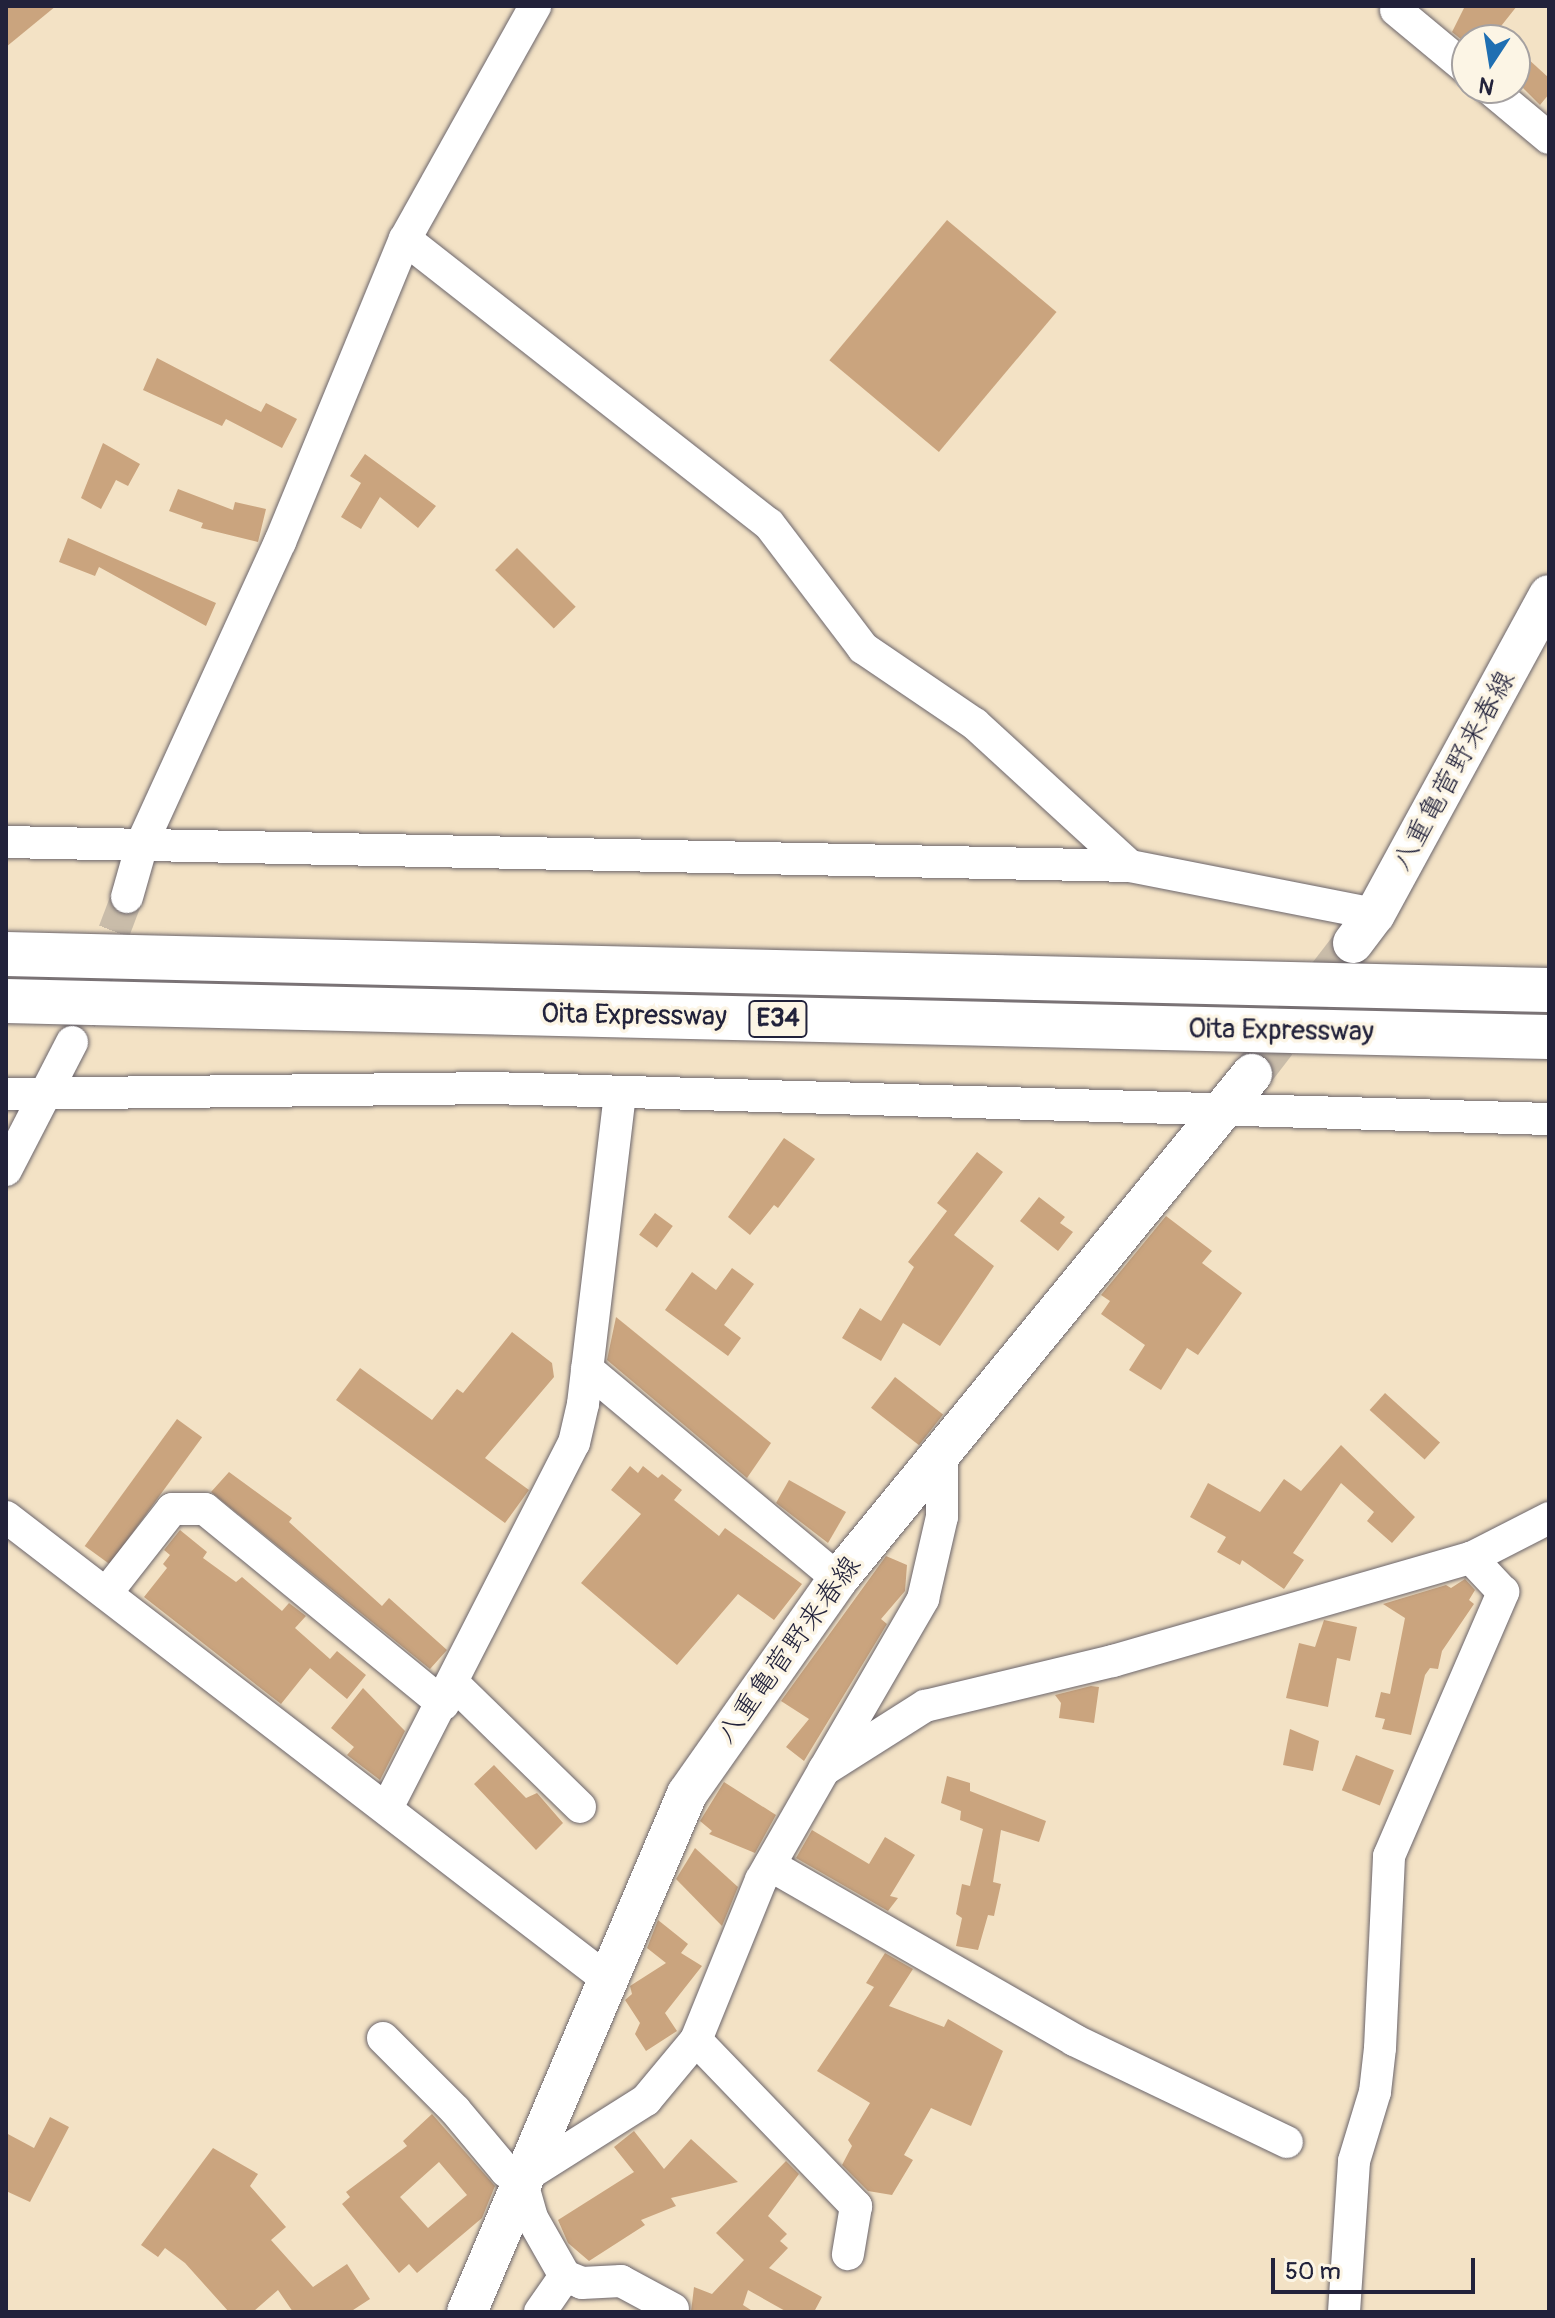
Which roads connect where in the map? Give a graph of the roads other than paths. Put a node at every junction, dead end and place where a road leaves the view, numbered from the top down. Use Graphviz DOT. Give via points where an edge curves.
graph roads {
  1 [pos="535,6"];
  2 [pos="1392,7"];
  3 [pos="1451,56"];
  4 [pos="1508,104"];
  5 [pos="1549,138"];
  6 [pos="405,239"];
  7 [pos="1549,595"];
  8 [pos="143,841"];
  9 [pos="6,842"];
  10 [pos="1130,866"];
  11 [pos="127,897"];
  12 [pos="1364,929"];
  13 [pos="6,954"];
  14 [pos="1549,990"];
  15 [pos="6,1001"];
  16 [pos="1549,1037"];
  17 [pos="72,1042"];
  18 [pos="1252,1074"];
  19 [pos="620,1092"];
  20 [pos="6,1094"];
  21 [pos="49,1095"];
  22 [pos="1223,1111"];
  23 [pos="1549,1119"];
  24 [pos="6,1170"];
  25 [pos="587,1369"];
  26 [pos="942,1452"];
  27 [pos="6,1517"];
  28 [pos="1549,1518"];
  29 [pos="1471,1558"];
  30 [pos="838,1579"];
  31 [pos="108,1591"];
  32 [pos="449,1694"];
  33 [pos="824,1770"];
  34 [pos="580,1807"];
  35 [pos="387,1808"];
  36 [pos="770,1865"];
  37 [pos="608,1980"];
  38 [pos="383,2038"];
  39 [pos="696,2040"];
  40 [pos="1287,2142"];
  41 [pos="521,2179"];
  42 [pos="848,2254"];
  43 [pos="565,2276"];
  44 [pos="673,2309"];
  45 [pos="467,2312"];
  46 [pos="540,2312"];
  47 [pos="1344,2312"];
  1 -- 6 [label="street"];
  2 -- 3 [label="street"];
  4 -- 5 [label="street"];
  6 -- 8 [label="street" via="280,542"];
  6 -- 10 [label="street" via="769,524 863,648 975,724"];
  7 -- 12 [label="main road, 八重亀菅野来春線"];
  8 -- 9 [label="street"];
  8 -- 10 [label="street"];
  8 -- 11 [label="street"];
  10 -- 12 [label="street"];
  13 -- 14 [label="highway, Oita Expressway / E34"];
  15 -- 16 [label="highway, Oita Expressway / E34"];
  17 -- 21 [label="street"];
  18 -- 22 [label="main road, 八重亀菅野来春線"];
  19 -- 21 [label="street" via="492,1088"];
  19 -- 22 [label="street"];
  19 -- 25 [label="street"];
  20 -- 21 [label="street"];
  21 -- 24 [label="street"];
  22 -- 23 [label="street"];
  22 -- 26 [label="main road, 八重亀菅野来春線"];
  25 -- 30 [label="street"];
  25 -- 32 [label="street" via="574,1443"];
  26 -- 30 [label="main road, 八重亀菅野来春線"];
  26 -- 33 [label="street" via="942,1517 923,1599"];
  27 -- 31 [label="street"];
  28 -- 29 [label="street"];
  29 -- 33 [label="street" via="1113,1661 925,1706"];
  29 -- 47 [label="street" via="1503,1592 1389,1856 1380,2048 1375,2092 1354,2161"];
  30 -- 37 [label="main road, 八重亀菅野来春線" via="687,1794"];
  31 -- 32 [label="street" via="172,1509 205,1509"];
  31 -- 35 [label="street"];
  32 -- 34 [label="street"];
  32 -- 35 [label="street"];
  33 -- 36 [label="street"];
  35 -- 37 [label="street"];
  36 -- 39 [label="street"];
  36 -- 40 [label="street" via="1074,2040"];
  37 -- 41 [label="main road, 八重亀菅野来春線"];
  38 -- 41 [label="street" via="506,2171"];
  39 -- 41 [label="street" via="646,2100"];
  39 -- 42 [label="street" via="856,2206"];
  41 -- 43 [label="street" via="532,2218"];
  41 -- 45 [label="main road, 八重亀菅野来春線"];
  43 -- 44 [label="street" via="582,2283 621,2281"];
  43 -- 46 [label="street"];
}
